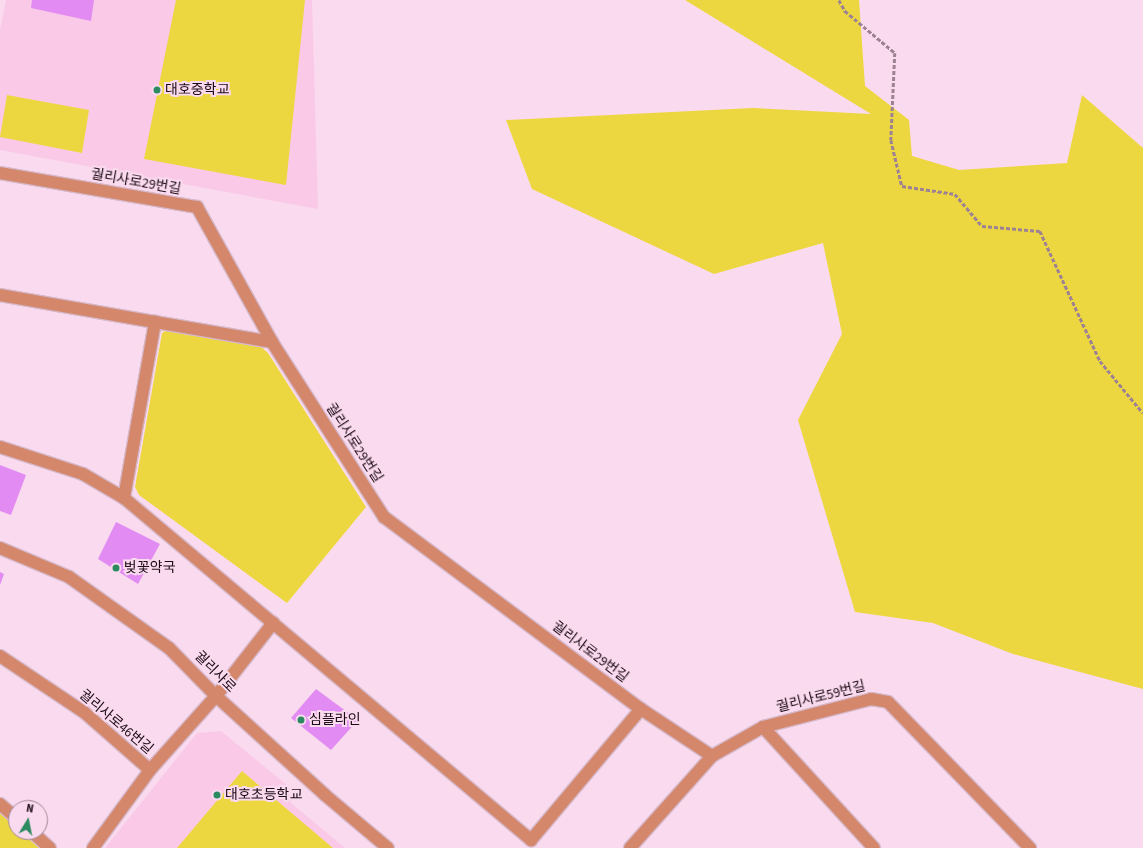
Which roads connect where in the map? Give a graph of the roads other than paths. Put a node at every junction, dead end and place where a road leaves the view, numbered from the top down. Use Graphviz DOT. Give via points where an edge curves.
graph roads {
  1 [pos="0,173"];
  2 [pos="0,295"];
  3 [pos="155,322"];
  4 [pos="272,342"];
  5 [pos="0,447"];
  6 [pos="124,498"];
  7 [pos="0,548"];
  8 [pos="273,623"];
  9 [pos="0,656"];
  10 [pos="216,696"];
  11 [pos="641,709"];
  12 [pos="763,727"];
  13 [pos="712,756"];
  14 [pos="150,770"];
  15 [pos="0,804"];
  16 [pos="8,811"];
  17 [pos="41,840"];
  18 [pos="50,848"];
  19 [pos="93,848"];
  20 [pos="388,848"];
  21 [pos="631,848"];
  22 [pos="874,848"];
  23 [pos="1030,848"];
  1 -- 4 [label="street, 궐리사로29번길" via="197,207"];
  2 -- 3 [label="street"];
  3 -- 4 [label="street"];
  3 -- 6 [label="street"];
  4 -- 11 [label="street, 궐리사로29번길" via="384,518"];
  5 -- 6 [label="street" via="83,474"];
  6 -- 8 [label="street"];
  7 -- 10 [label="street, 궐리사로" via="69,577 169,648"];
  8 -- 10 [label="street, 궐리사로46번길"];
  8 -- 11 [label="street" via="531,840"];
  9 -- 14 [label="street, 궐리사로46번길" via="85,712"];
  10 -- 14 [label="street, 궐리사로46번길"];
  10 -- 20 [label="street, 궐리사로" via="325,795"];
  11 -- 13 [label="street, 궐리사로29번길"];
  12 -- 13 [label="street, 궐리사로59번길"];
  12 -- 22 [label="street"];
  12 -- 23 [label="street, 궐리사로59번길" via="871,698 888,702"];
  13 -- 21 [label="street, 궐리사로59번길"];
  14 -- 19 [label="street"];
  15 -- 16 [label="street"];
  17 -- 18 [label="street"];
}
